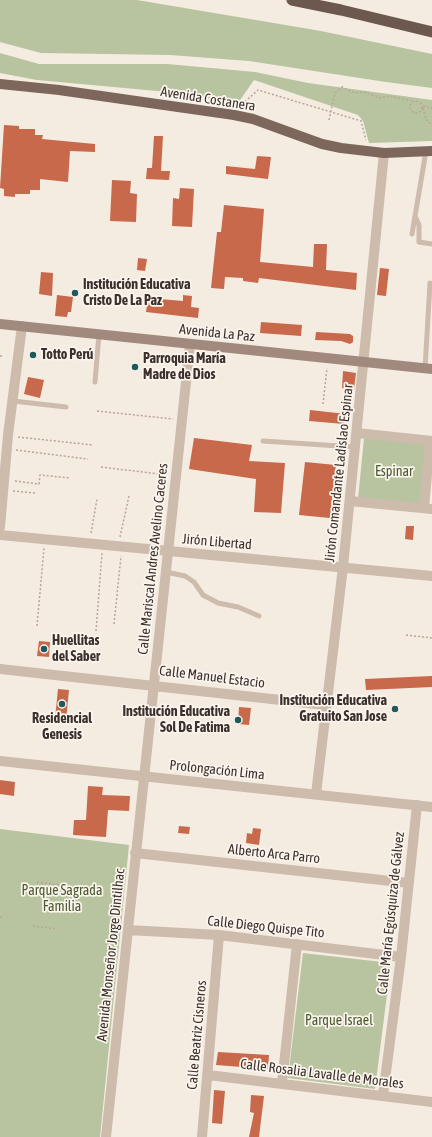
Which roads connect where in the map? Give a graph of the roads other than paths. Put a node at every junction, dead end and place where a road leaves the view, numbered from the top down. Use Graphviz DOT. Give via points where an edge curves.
graph roads {
  1 [pos="292,0"];
  2 [pos="432,32"];
  3 [pos="0,84"];
  4 [pos="429,151"];
  5 [pos="384,153"];
  6 [pos="415,216"];
  7 [pos="412,234"];
  8 [pos="432,244"];
  9 [pos="430,283"];
  10 [pos="0,324"];
  11 [pos="22,326"];
  12 [pos="99,334"];
  13 [pos="190,344"];
  14 [pos="364,362"];
  15 [pos="429,369"];
  16 [pos="95,382"];
  17 [pos="12,401"];
  18 [pos="66,407"];
  19 [pos="357,433"];
  20 [pos="263,440"];
  21 [pos="6,441"];
  22 [pos="431,441"];
  23 [pos="355,447"];
  24 [pos="350,501"];
  25 [pos="428,508"];
  26 [pos="0,527"];
  27 [pos="0,535"];
  28 [pos="168,552"];
  29 [pos="343,567"];
  30 [pos="166,572"];
  31 [pos="432,576"];
  32 [pos="259,616"];
  33 [pos="0,669"];
  34 [pos="153,685"];
  35 [pos="326,705"];
  36 [pos="0,761"];
  37 [pos="143,776"];
  38 [pos="316,794"];
  39 [pos="417,805"];
  40 [pos="432,806"];
  41 [pos="135,853"];
  42 [pos="409,883"];
  43 [pos="128,930"];
  44 [pos="219,935"];
  45 [pos="297,944"];
  46 [pos="401,957"];
  47 [pos="208,1074"];
  48 [pos="282,1083"];
  49 [pos="383,1096"];
  50 [pos="432,1102"];
  51 [pos="106,1137"];
  52 [pos="202,1137"];
  1 -- 2 [label="highway"];
  3 -- 5 [label="main road, Avenida Costanera" via="234,115 253,119 322,144"];
  4 -- 5 [label="main road, Avenida Costanera"];
  4 -- 6 [label="lane"];
  5 -- 14 [label="street, Jirón Comandante Ladislao Espinar"];
  6 -- 7 [label="lane"];
  6 -- 8 [label="lane" via="420,225 419,242"];
  9 -- 15 [label="lane"];
  10 -- 11 [label="main road, Avenida La Paz"];
  11 -- 12 [label="main road, Avenida La Paz"];
  11 -- 17 [label="street"];
  12 -- 13 [label="main road, Avenida La Paz"];
  12 -- 16 [label="lane"];
  13 -- 14 [label="main road, Avenida La Paz"];
  13 -- 28 [label="street, Calle Mariscal Andres Avelino Caceres"];
  14 -- 15 [label="main road, Avenida La Paz"];
  14 -- 19 [label="street, Jirón Comandante Ladislao Espinar"];
  17 -- 18 [label="lane"];
  17 -- 21 [label="street"];
  19 -- 22 [label="street"];
  19 -- 23 [label="street, Jirón Comandante Ladislao Espinar"];
  20 -- 23 [label="lane"];
  21 -- 26 [label="street"];
  22 -- 25 [label="street"];
  23 -- 24 [label="street, Jirón Comandante Ladislao Espinar"];
  24 -- 25 [label="street"];
  24 -- 29 [label="street, Jirón Comandante Ladislao Espinar"];
  27 -- 28 [label="street, Jirón Libertad"];
  28 -- 29 [label="street, Jirón Libertad"];
  28 -- 30 [label="street, Calle Mariscal Andres Avelino Caceres"];
  29 -- 31 [label="street, Jirón Libertad"];
  29 -- 35 [label="street, Jirón Comandante Ladislao Espinar"];
  30 -- 32 [label="lane" via="185,576 194,582 203,595 218,603 238,607"];
  30 -- 34 [label="street, Calle Mariscal Andres Avelino Caceres"];
  33 -- 34 [label="street, Calle Manuel Estacio"];
  34 -- 35 [label="street, Calle Manuel Estacio"];
  34 -- 37 [label="street, Calle Mariscal Andres Avelino Caceres"];
  35 -- 38 [label="street, Jirón Comandante Ladislao Espinar"];
  36 -- 37 [label="street, Prolongación Lima"];
  37 -- 38 [label="street, Prolongación Lima"];
  37 -- 41 [label="street, Avenida Monseñor Jorge Dintilhac"];
  38 -- 39 [label="street, Prolongación Lima"];
  39 -- 40 [label="street, Prolongación Lima"];
  39 -- 42 [label="street, Calle María Egúsquiza de Gálvez"];
  41 -- 42 [label="street, Alberto Arca Parro"];
  41 -- 43 [label="street, Avenida Monseñor Jorge Dintilhac"];
  42 -- 46 [label="street, Calle María Egúsquiza de Gálvez"];
  43 -- 44 [label="street, Calle Diego Quispe Tito"];
  43 -- 51 [label="street, Avenida Monseñor Jorge Dintilhac"];
  44 -- 45 [label="street, Calle Diego Quispe Tito"];
  44 -- 47 [label="street, Calle Beatriz Cisneros"];
  45 -- 46 [label="street, Calle Diego Quispe Tito"];
  45 -- 48 [label="street"];
  46 -- 49 [label="street, Calle María Egúsquiza de Gálvez"];
  47 -- 48 [label="street, Calle Rosalia Lavalle de Morales"];
  47 -- 52 [label="street, Calle Beatriz Cisneros"];
  48 -- 49 [label="street, Calle Rosalia Lavalle de Morales"];
  49 -- 50 [label="street, Calle Rosalia Lavalle de Morales"];
}
